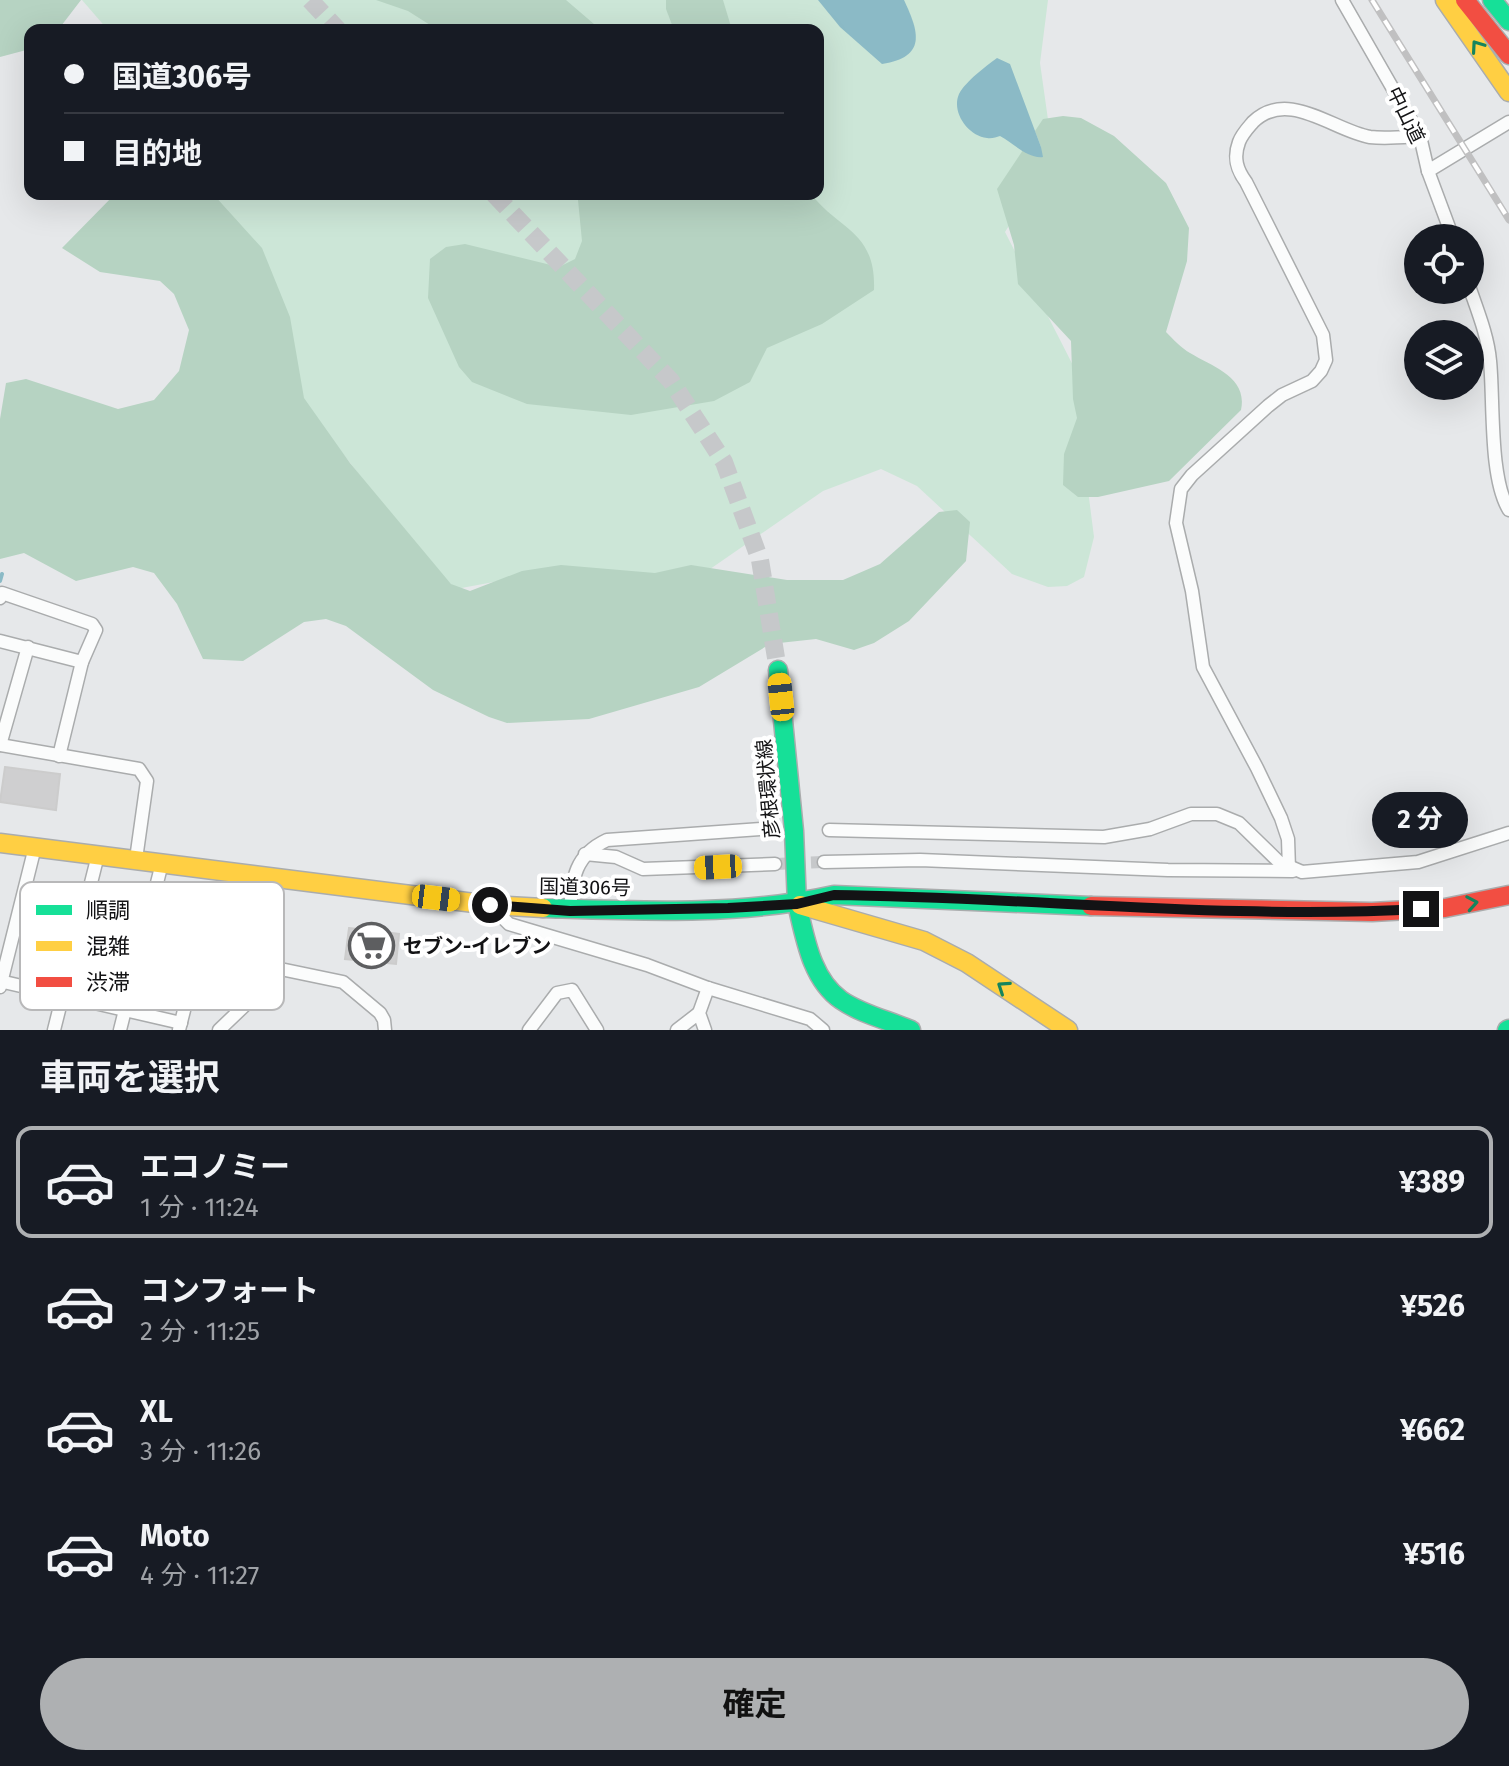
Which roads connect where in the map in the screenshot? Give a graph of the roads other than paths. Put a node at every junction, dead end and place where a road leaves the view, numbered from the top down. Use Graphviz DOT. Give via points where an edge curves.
graph roads {
  1 [pos="1342,0"];
  2 [pos="1445,0"];
  3 [pos="1465,0"];
  4 [pos="1492,0"];
  5 [pos="1509,21"];
  6 [pos="1509,55"];
  7 [pos="1509,92"];
  8 [pos="1509,122"];
  9 [pos="1420,136"];
  10 [pos="1428,171"];
  11 [pos="1448,224"];
  12 [pos="1474,304"];
  13 [pos="1509,510"];
  14 [pos="0,598"];
  15 [pos="0,641"];
  16 [pos="28,647"];
  17 [pos="82,662"];
  18 [pos="778,670"];
  19 [pos="0,745"];
  20 [pos="59,756"];
  21 [pos="774,828"];
  22 [pos="829,830"];
  23 [pos="1509,833"];
  24 [pos="0,843"];
  25 [pos="35,847"];
  26 [pos="585,854"];
  27 [pos="98,855"];
  28 [pos="136,859"];
  29 [pos="824,862"];
  30 [pos="162,863"];
  31 [pos="775,864"];
  32 [pos="1296,870"];
  33 [pos="272,877"];
  34 [pos="26,882"];
  35 [pos="91,882"];
  36 [pos="157,882"];
  37 [pos="272,882"];
  38 [pos="1509,895"];
  39 [pos="797,904"];
  40 [pos="490,905"];
  41 [pos="20,907"];
  42 [pos="570,911"];
  43 [pos="284,970"];
  44 [pos="1,983"];
  45 [pos="708,988"];
  46 [pos="59,1010"];
  47 [pos="125,1010"];
  48 [pos="239,1010"];
  49 [pos="699,1013"];
  50 [pos="180,1027"];
  51 [pos="220,1028"];
  52 [pos="54,1030"];
  53 [pos="120,1030"];
  54 [pos="236,1030"];
  55 [pos="385,1030"];
  56 [pos="529,1030"];
  57 [pos="597,1030"];
  58 [pos="677,1030"];
  59 [pos="705,1030"];
  60 [pos="823,1030"];
  61 [pos="911,1030"];
  62 [pos="1068,1030"];
  1 -- 9 [label="street, 中山道"];
  7 -- 2 [label="main road, one-way"];
  3 -- 6 [label="main road"];
  4 -- 5 [label="main road"];
  8 -- 10 [label="street"];
  9 -- 10 [label="street, 中山道"];
  9 -- 32 [label="street" via="1367,136 1309,113 1280,110 1258,118 1244,131 1236,150 1238,171 1323,335 1326,360 1312,381 1282,395 1192,475 1181,489 1176,523 1203,667 1281,818"];
  10 -- 11 [label="street, 中山道"];
  12 -- 13 [label="street" via="1490,358 1496,454"];
  14 -- 17 [label="street" via="2,593 92,624 96,630"];
  15 -- 16 [label="street"];
  16 -- 17 [label="street"];
  16 -- 19 [label="street"];
  17 -- 20 [label="street"];
  18 -- 39 [label="main road, 彦根環状線"];
  19 -- 20 [label="street"];
  20 -- 28 [label="street" via="139,769 147,781"];
  21 -- 26 [label="street" via="607,840"];
  22 -- 32 [label="street" via="1104,837 1205,812 1239,823 1279,862"];
  23 -- 32 [label="street" via="1418,862"];
  24 -- 25 [label="main road, 国道306号"];
  25 -- 27 [label="main road, 国道306号"];
  25 -- 34 [label="street"];
  26 -- 31 [label="street" via="616,857 643,869"];
  26 -- 42 [label="street" via="573,874"];
  27 -- 28 [label="main road, 国道306号"];
  27 -- 35 [label="street"];
  28 -- 30 [label="main road, 国道306号"];
  29 -- 32 [label="street"];
  30 -- 33 [label="main road, 国道306号"];
  30 -- 36 [label="street"];
  33 -- 37 [label="street"];
  33 -- 40 [label="main road, 国道306号"];
  39 -- 38 [label="main road, one-way" via="859,895 1372,912 1445,908"];
  39 -- 42 [label="main road, 国道306号"];
  39 -- 61 [label="main road" via="820,979 840,1000"];
  62 -- 39 [label="main road, one-way" via="924,941"];
  40 -- 42 [label="main road, 国道306号"];
  40 -- 45 [label="street" via="509,924"];
  41 -- 44 [label="street"];
  43 -- 55 [label="street" via="343,982 380,1013"];
  45 -- 49 [label="street"];
  45 -- 60 [label="street" via="810,1019"];
  46 -- 52 [label="street"];
  47 -- 50 [label="street"];
  47 -- 53 [label="street"];
  48 -- 51 [label="street"];
  49 -- 58 [label="street"];
  49 -- 59 [label="street"];
  51 -- 54 [label="street"];
  56 -- 57 [label="street" via="557,993 572,990"];
}
